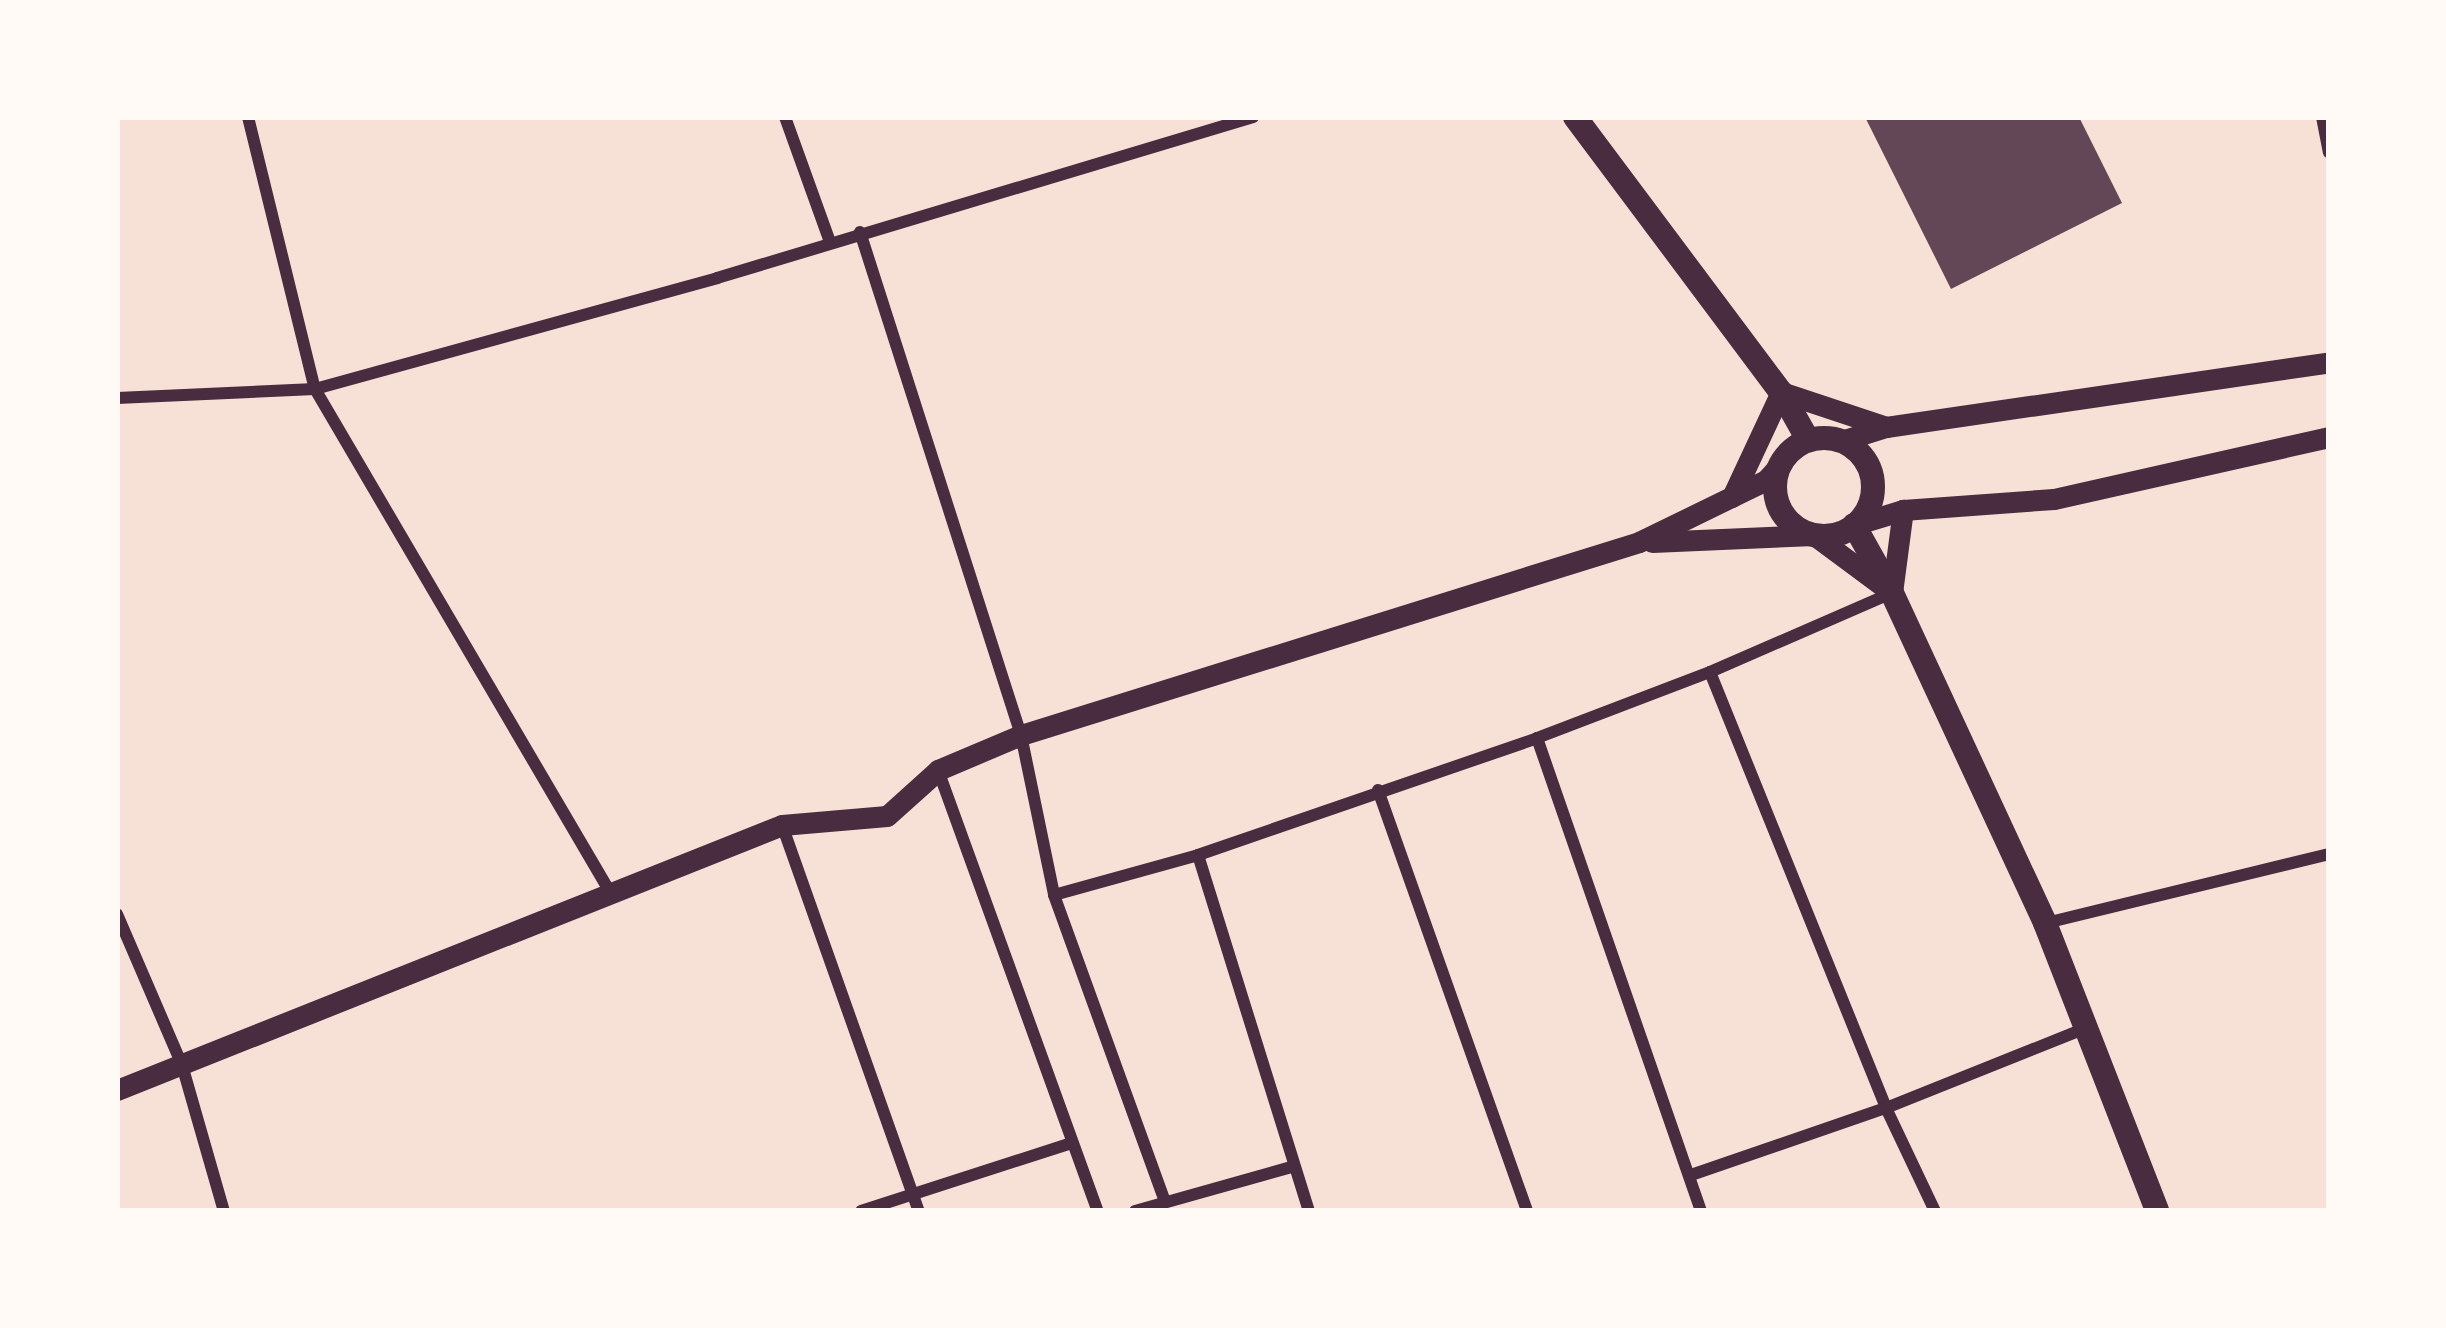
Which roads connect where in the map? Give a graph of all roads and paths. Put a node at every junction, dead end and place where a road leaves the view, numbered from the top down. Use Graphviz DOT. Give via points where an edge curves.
graph roads {
  1 [pos="248,117"];
  2 [pos="785,117"];
  3 [pos="1253,117"];
  4 [pos="1575,117"];
  5 [pos="2322,117"];
  6 [pos="2329,152"];
  7 [pos="860,232"];
  8 [pos="830,242"];
  9 [pos="2329,362"];
  10 [pos="315,389"];
  11 [pos="1781,392"];
  12 [pos="117,398"];
  13 [pos="1886,427"];
  14 [pos="2329,437"];
  15 [pos="1808,440"];
  16 [pos="1841,441"];
  17 [pos="1783,461"];
  18 [pos="1732,497"];
  19 [pos="1904,510"];
  20 [pos="1855,525"];
  21 [pos="1814,535"];
  22 [pos="1639,542"];
  23 [pos="1892,593"];
  24 [pos="1710,672"];
  25 [pos="1021,735"];
  26 [pos="1537,738"];
  27 [pos="938,770"];
  28 [pos="1378,790"];
  29 [pos="782,825"];
  30 [pos="2329,854"];
  31 [pos="1198,856"];
  32 [pos="610,892"];
  33 [pos="1054,895"];
  34 [pos="117,914"];
  35 [pos="2044,923"];
  36 [pos="2084,1029"];
  37 [pos="182,1065"];
  38 [pos="117,1090"];
  39 [pos="1886,1108"];
  40 [pos="1070,1144"];
  41 [pos="1292,1167"];
  42 [pos="1691,1175"];
  43 [pos="911,1192"];
  44 [pos="1165,1201"];
  45 [pos="224,1211"];
  46 [pos="861,1211"];
  47 [pos="919,1211"];
  48 [pos="1098,1211"];
  49 [pos="1136,1211"];
  50 [pos="1309,1211"];
  51 [pos="1527,1211"];
  52 [pos="1701,1211"];
  53 [pos="1935,1211"];
  54 [pos="2157,1211"];
  1 -- 10 [label="street"];
  2 -- 8 [label="street"];
  3 -- 7 [label="street"];
  4 -- 11 [label="main road"];
  5 -- 6 [label="street"];
  7 -- 8 [label="street"];
  7 -- 25 [label="street"];
  8 -- 10 [label="street"];
  9 -- 13 [label="street"];
  10 -- 12 [label="street"];
  10 -- 32 [label="street"];
  11 -- 13 [label="street"];
  11 -- 15 [label="main road"];
  11 -- 18 [label="street"];
  13 -- 16 [label="street"];
  14 -- 19 [label="street" via="2054,499"];
  15 -- 16 [label="main road"];
  15 -- 17 [label="main road"];
  16 -- 20 [label="main road" via="1871,474 1870,504"];
  17 -- 18 [label="street"];
  17 -- 21 [label="main road" via="1780,508"];
  18 -- 22 [label="street"];
  19 -- 20 [label="street"];
  19 -- 23 [label="street"];
  20 -- 21 [label="main road"];
  20 -- 23 [label="main road"];
  21 -- 22 [label="street"];
  21 -- 23 [label="street"];
  22 -- 25 [label="street"];
  23 -- 24 [label="street"];
  23 -- 35 [label="main road"];
  24 -- 26 [label="street"];
  24 -- 39 [label="street"];
  25 -- 27 [label="street"];
  25 -- 33 [label="street"];
  26 -- 28 [label="street"];
  26 -- 42 [label="street"];
  27 -- 29 [label="street" via="887,816"];
  27 -- 40 [label="street"];
  28 -- 31 [label="street"];
  28 -- 51 [label="street"];
  29 -- 32 [label="street"];
  29 -- 43 [label="street"];
  30 -- 35 [label="street"];
  31 -- 33 [label="street"];
  31 -- 41 [label="street"];
  32 -- 37 [label="street"];
  33 -- 44 [label="street"];
  34 -- 37 [label="street"];
  35 -- 36 [label="main road"];
  36 -- 39 [label="street"];
  36 -- 54 [label="main road"];
  37 -- 38 [label="street"];
  37 -- 45 [label="street"];
  39 -- 42 [label="street"];
  39 -- 53 [label="street"];
  40 -- 43 [label="street"];
  40 -- 48 [label="street"];
  41 -- 44 [label="street"];
  41 -- 50 [label="street"];
  42 -- 52 [label="street"];
  43 -- 46 [label="street"];
  43 -- 47 [label="street"];
  44 -- 49 [label="street"];
}
